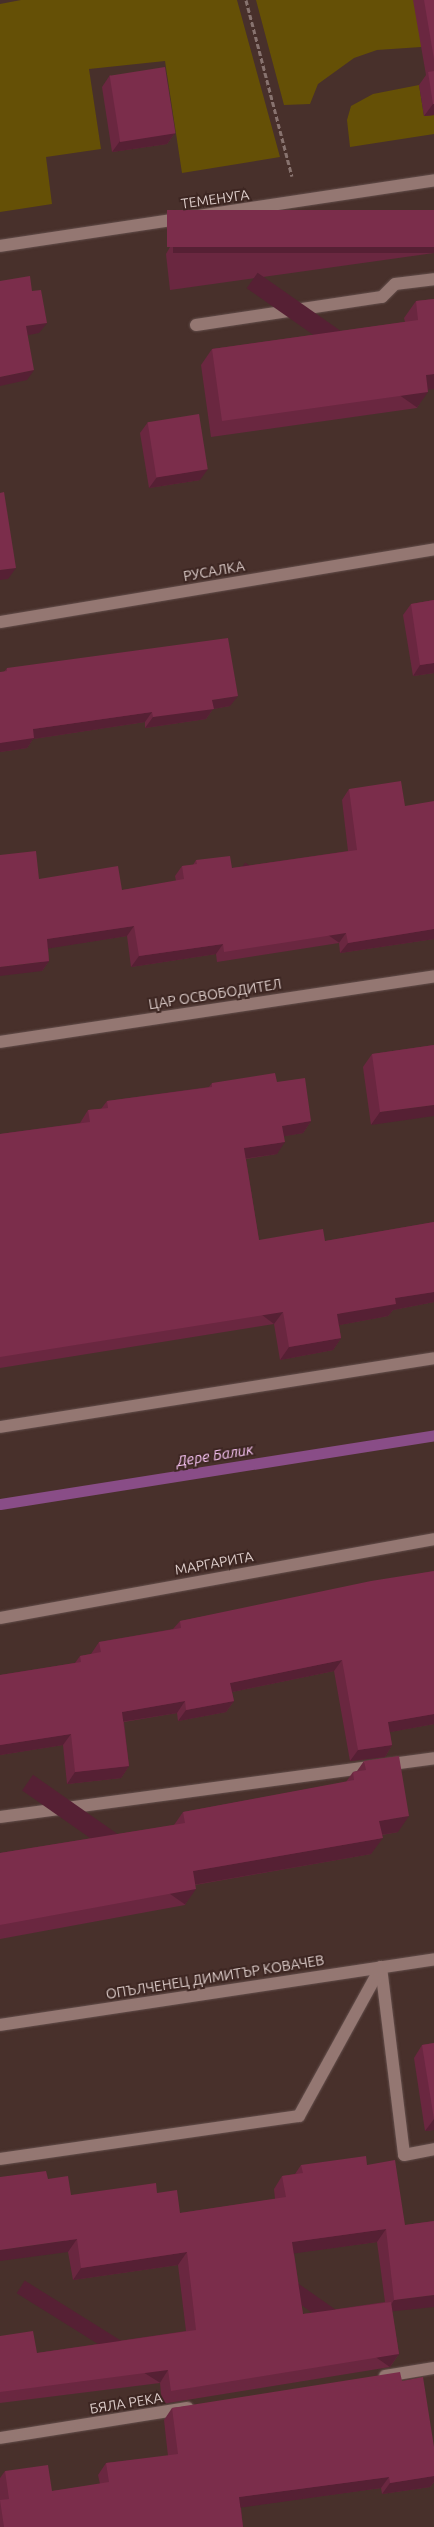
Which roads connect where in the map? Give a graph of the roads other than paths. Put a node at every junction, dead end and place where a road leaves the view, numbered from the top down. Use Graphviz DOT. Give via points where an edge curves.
graph roads {
  1 [pos="434,180"];
  2 [pos="0,246"];
  3 [pos="434,279"];
  4 [pos="196,325"];
  5 [pos="434,549"];
  6 [pos="0,622"];
  7 [pos="434,976"];
  8 [pos="0,1042"];
  9 [pos="434,1358"];
  10 [pos="0,1427"];
  11 [pos="434,1539"];
  12 [pos="0,1618"];
  13 [pos="434,1758"];
  14 [pos="0,1817"];
  15 [pos="434,1959"];
  16 [pos="381,1967"];
  17 [pos="0,2025"];
  18 [pos="434,2149"];
  19 [pos="0,2159"];
  20 [pos="434,2368"];
  21 [pos="375,2378"];
  22 [pos="197,2406"];
  23 [pos="0,2438"];
  1 -- 2 [label="street, ТЕМЕНУГА"];
  3 -- 4 [label="street" via="395,284 382,297"];
  5 -- 6 [label="street, РУСАЛКА"];
  7 -- 8 [label="street, ЦАР ОСВОБОДИТЕЛ"];
  9 -- 10 [label="street"];
  11 -- 12 [label="street, МАРГАРИТА"];
  13 -- 14 [label="street"];
  15 -- 16 [label="street, ОПЪЛЧЕНЕЦ ДИМИТЪР КОВАЧЕВ"];
  16 -- 17 [label="street, ОПЪЛЧЕНЕЦ ДИМИТЪР КОВАЧЕВ"];
  16 -- 18 [label="street" via="404,2154"];
  16 -- 19 [label="street" via="299,2116"];
  20 -- 21 [label="street"];
  22 -- 23 [label="street, БЯЛА РЕКА"];
}
